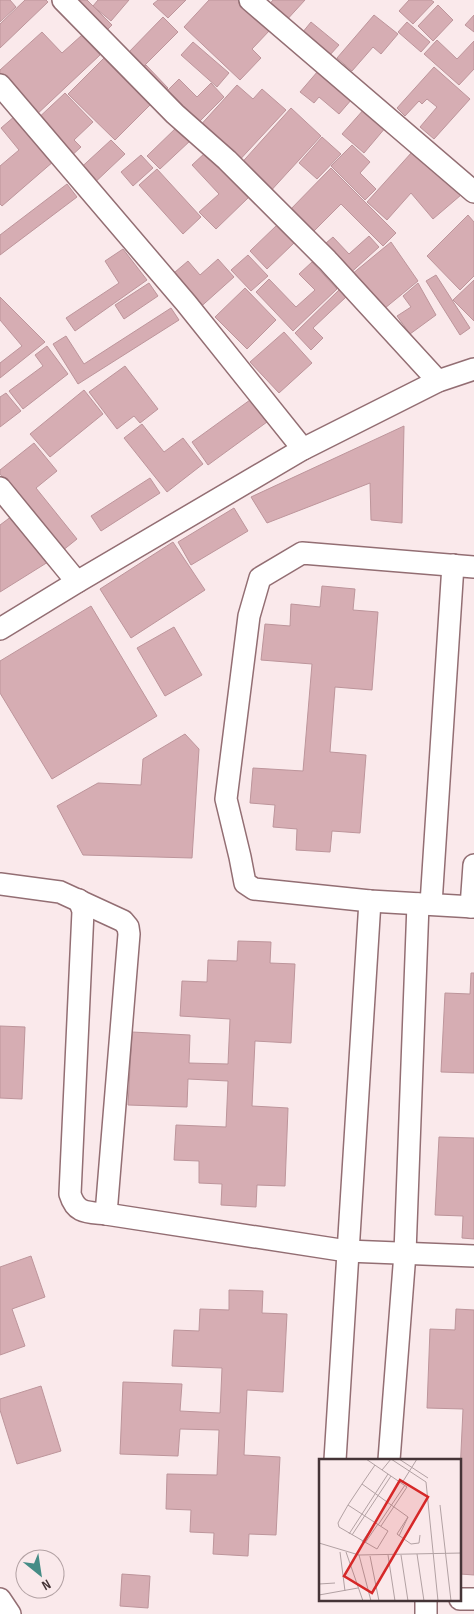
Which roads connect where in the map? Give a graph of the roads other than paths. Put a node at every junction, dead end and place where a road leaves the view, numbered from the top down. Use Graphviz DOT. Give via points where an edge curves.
graph roads {
  1 [pos="63,0"];
  2 [pos="250,0"];
  3 [pos="0,85"];
  4 [pos="474,192"];
  5 [pos="474,369"];
  6 [pos="438,380"];
  7 [pos="303,449"];
  8 [pos="0,488"];
  9 [pos="464,566"];
  10 [pos="77,582"];
  11 [pos="0,629"];
  12 [pos="474,865"];
  13 [pos="0,884"];
  14 [pos="79,900"];
  15 [pos="370,901"];
  16 [pos="424,904"];
  17 [pos="472,907"];
  18 [pos="106,1214"];
  19 [pos="347,1251"];
  20 [pos="405,1253"];
  21 [pos="474,1256"];
  22 [pos="335,1459"];
  23 [pos="388,1459"];
  24 [pos="0,1599"];
  25 [pos="10,1614"];
  1 -- 6 [label="street" via="175,114 227,160 327,260"];
  2 -- 4 [label="street"];
  3 -- 7 [label="street" via="186,302"];
  5 -- 6 [label="street"];
  6 -- 7 [label="street"];
  7 -- 10 [label="street"];
  8 -- 10 [label="street"];
  9 -- 15 [label="street" via="302,553 260,578 249,616 226,799 245,883 254,890"];
  9 -- 16 [label="street"];
  10 -- 11 [label="street"];
  12 -- 17 [label="street"];
  13 -- 14 [label="street" via="60,892"];
  14 -- 18 [label="street" via="83,911 70,1194 73,1204 83,1212"];
  14 -- 18 [label="street" via="122,921 129,934"];
  15 -- 16 [label="street"];
  15 -- 19 [label="street"];
  16 -- 17 [label="street"];
  16 -- 20 [label="street"];
  18 -- 19 [label="street"];
  19 -- 20 [label="street"];
  19 -- 22 [label="street"];
  20 -- 21 [label="street"];
  20 -- 23 [label="street"];
  24 -- 25 [label="street"];
}
